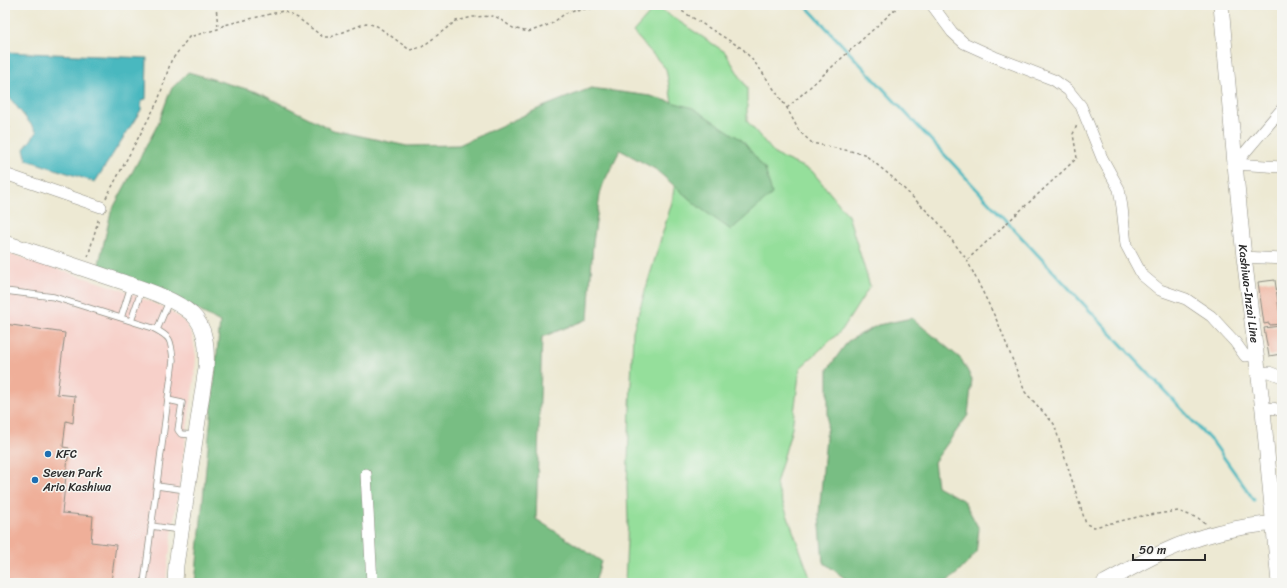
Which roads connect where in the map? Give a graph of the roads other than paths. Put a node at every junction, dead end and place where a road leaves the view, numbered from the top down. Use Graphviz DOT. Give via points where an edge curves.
graph roads {
  1 [pos="932,5"];
  2 [pos="1221,5"];
  3 [pos="1282,109"];
  4 [pos="1235,164"];
  5 [pos="1282,167"];
  6 [pos="5,174"];
  7 [pos="101,207"];
  8 [pos="5,242"];
  9 [pos="1244,257"];
  10 [pos="1282,259"];
  11 [pos="137,287"];
  12 [pos="5,290"];
  13 [pos="169,300"];
  14 [pos="121,318"];
  15 [pos="131,321"];
  16 [pos="156,330"];
  17 [pos="1256,355"];
  18 [pos="1258,374"];
  19 [pos="1282,377"];
  20 [pos="168,400"];
  21 [pos="1263,410"];
  22 [pos="1282,411"];
  23 [pos="196,435"];
  24 [pos="366,474"];
  25 [pos="157,486"];
  26 [pos="188,490"];
  27 [pos="1277,523"];
  28 [pos="151,526"];
  29 [pos="182,530"];
  30 [pos="144,583"];
  31 [pos="175,583"];
  32 [pos="372,583"];
  33 [pos="1104,583"];
  34 [pos="1279,583"];
  1 -- 17 [label="street" via="952,32 964,43 1054,80 1068,90 1081,106 1102,158 1119,190 1126,245 1142,275 1160,290 1186,300 1211,316 1245,356"];
  2 -- 4 [label="street, Kashiwa-Inzai Line"];
  3 -- 4 [label="street"];
  4 -- 5 [label="street"];
  4 -- 9 [label="street, Kashiwa-Inzai Line"];
  6 -- 7 [label="street"];
  8 -- 11 [label="street"];
  9 -- 10 [label="street"];
  9 -- 17 [label="street, Kashiwa-Inzai Line"];
  11 -- 13 [label="street"];
  11 -- 14 [label="lane"];
  11 -- 15 [label="lane"];
  12 -- 14 [label="lane" via="54,297"];
  13 -- 16 [label="lane"];
  13 -- 23 [label="street" via="192,314 205,340 206,368"];
  14 -- 15 [label="lane"];
  15 -- 16 [label="lane"];
  16 -- 20 [label="lane" via="170,339 172,346 173,360"];
  17 -- 18 [label="street, Kashiwa-Inzai Line"];
  18 -- 19 [label="street" via="1269,372"];
  18 -- 21 [label="street, Kashiwa-Inzai Line"];
  20 -- 23 [label="lane" via="182,403 179,432"];
  20 -- 25 [label="lane"];
  21 -- 22 [label="street" via="1273,408"];
  21 -- 27 [label="street, Kashiwa-Inzai Line"];
  23 -- 26 [label="street"];
  24 -- 32 [label="street"];
  25 -- 26 [label="lane"];
  25 -- 28 [label="lane"];
  26 -- 29 [label="street"];
  27 -- 33 [label="street" via="1248,526 1209,535 1164,552"];
  27 -- 34 [label="street, Kashiwa-Inzai Line"];
  28 -- 29 [label="lane"];
  28 -- 30 [label="lane"];
  29 -- 31 [label="street"];
}
